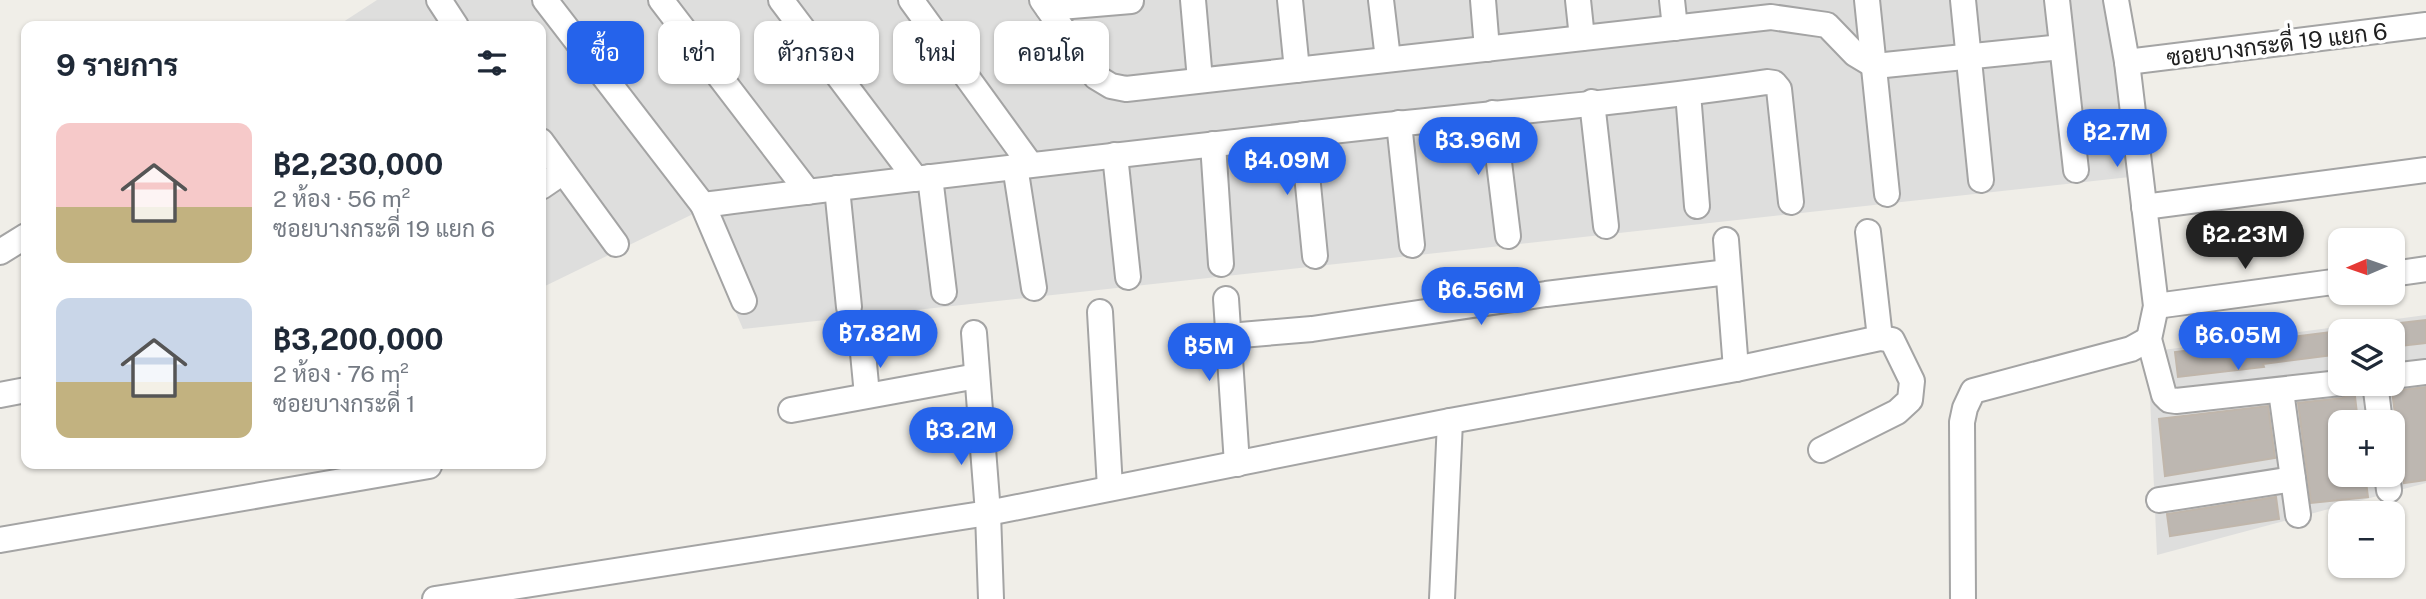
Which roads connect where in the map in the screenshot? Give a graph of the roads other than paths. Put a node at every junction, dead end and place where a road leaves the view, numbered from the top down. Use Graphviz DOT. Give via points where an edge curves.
graph roads {
  1 [pos="439,0"];
  2 [pos="545,0"];
  3 [pos="661,0"];
  4 [pos="781,0"];
  5 [pos="911,0"];
  6 [pos="1193,0"];
  7 [pos="1290,0"];
  8 [pos="1381,0"];
  9 [pos="1483,0"];
  10 [pos="1578,0"];
  11 [pos="1672,0"];
  12 [pos="1867,0"];
  13 [pos="1963,0"];
  14 [pos="2057,0"];
  15 [pos="2116,0"];
  16 [pos="1131,1"];
  17 [pos="1045,4"];
  18 [pos="1771,9"];
  19 [pos="451,21"];
  20 [pos="2426,25"];
  21 [pos="1675,28"];
  22 [pos="1582,38"];
  23 [pos="2062,47"];
  24 [pos="1487,49"];
  25 [pos="1969,56"];
  26 [pos="1388,59"];
  27 [pos="2127,62"];
  28 [pos="1875,66"];
  29 [pos="1297,70"];
  30 [pos="1200,80"];
  31 [pos="1688,93"];
  32 [pos="1592,102"];
  33 [pos="1493,113"];
  34 [pos="1399,123"];
  35 [pos="1303,134"];
  36 [pos="1213,144"];
  37 [pos="546,148"];
  38 [pos="1115,155"];
  39 [pos="1023,165"];
  40 [pos="2076,170"];
  41 [pos="2426,170"];
  42 [pos="563,172"];
  43 [pos="923,178"];
  44 [pos="1981,180"];
  45 [pos="546,184"];
  46 [pos="837,188"];
  47 [pos="808,192"];
  48 [pos="1887,194"];
  49 [pos="1791,202"];
  50 [pos="703,205"];
  51 [pos="1697,206"];
  52 [pos="2144,207"];
  53 [pos="1606,226"];
  54 [pos="1868,232"];
  55 [pos="1508,236"];
  56 [pos="21,239"];
  57 [pos="1726,240"];
  58 [pos="617,244"];
  59 [pos="1412,244"];
  60 [pos="0,252"];
  61 [pos="1315,256"];
  62 [pos="1221,264"];
  63 [pos="2426,269"];
  64 [pos="1728,272"];
  65 [pos="2405,272"];
  66 [pos="1128,277"];
  67 [pos="2328,283"];
  68 [pos="1034,288"];
  69 [pos="944,292"];
  70 [pos="1226,299"];
  71 [pos="744,302"];
  72 [pos="2156,306"];
  73 [pos="849,307"];
  74 [pos="1100,312"];
  75 [pos="861,332"];
  76 [pos="974,333"];
  77 [pos="1229,336"];
  78 [pos="1880,338"];
  79 [pos="2149,339"];
  80 [pos="1736,369"];
  81 [pos="2426,372"];
  82 [pos="2405,374"];
  83 [pos="977,376"];
  84 [pos="2328,385"];
  85 [pos="21,391"];
  86 [pos="2281,391"];
  87 [pos="867,395"];
  88 [pos="0,396"];
  89 [pos="791,410"];
  90 [pos="1450,421"];
  91 [pos="1821,450"];
  92 [pos="1237,464"];
  93 [pos="412,469"];
  94 [pos="2293,479"];
  95 [pos="1110,488"];
  96 [pos="2159,500"];
  97 [pos="988,513"];
  98 [pos="2298,515"];
  99 [pos="0,540"];
  100 [pos="435,599"];
  101 [pos="991,599"];
  102 [pos="1442,599"];
  103 [pos="1963,599"];
  1 -- 19 [label="street"];
  2 -- 50 [label="street"];
  3 -- 47 [label="street"];
  4 -- 43 [label="street"];
  5 -- 39 [label="street"];
  6 -- 30 [label="street"];
  7 -- 29 [label="street"];
  8 -- 26 [label="street"];
  9 -- 24 [label="street"];
  10 -- 22 [label="street"];
  11 -- 21 [label="street"];
  12 -- 28 [label="street"];
  13 -- 25 [label="street"];
  14 -- 23 [label="street"];
  15 -- 27 [label="street"];
  16 -- 17 [label="street"];
  17 -- 30 [label="street" via="1096,77 1111,86 1126,89"];
  18 -- 21 [label="street"];
  18 -- 28 [label="street" via="1827,25 1855,54"];
  20 -- 27 [label="street, ซอยบางกระดี่ 19 แยก 6"];
  21 -- 22 [label="street"];
  22 -- 24 [label="street"];
  23 -- 25 [label="street"];
  23 -- 40 [label="street"];
  24 -- 26 [label="street"];
  25 -- 28 [label="street"];
  25 -- 44 [label="street"];
  26 -- 29 [label="street"];
  27 -- 52 [label="street"];
  28 -- 48 [label="street"];
  29 -- 30 [label="street"];
  31 -- 32 [label="street"];
  31 -- 49 [label="street" via="1767,82 1777,85"];
  31 -- 51 [label="street"];
  32 -- 33 [label="street"];
  32 -- 53 [label="street"];
  33 -- 34 [label="street"];
  33 -- 55 [label="street"];
  34 -- 35 [label="street"];
  34 -- 59 [label="street"];
  35 -- 36 [label="street"];
  35 -- 61 [label="street"];
  36 -- 38 [label="street"];
  36 -- 62 [label="street"];
  37 -- 42 [label="street"];
  38 -- 39 [label="street"];
  38 -- 66 [label="street"];
  39 -- 43 [label="street"];
  39 -- 68 [label="street"];
  41 -- 52 [label="street"];
  42 -- 45 [label="street"];
  42 -- 58 [label="street"];
  43 -- 46 [label="street"];
  43 -- 69 [label="street"];
  46 -- 47 [label="street"];
  46 -- 73 [label="street"];
  47 -- 50 [label="street"];
  50 -- 71 [label="street"];
  52 -- 72 [label="street"];
  54 -- 78 [label="street"];
  56 -- 60 [label="street"];
  57 -- 64 [label="street"];
  63 -- 65 [label="street"];
  64 -- 77 [label="street"];
  64 -- 80 [label="street"];
  67 -- 72 [label="street"];
  70 -- 77 [label="street"];
  72 -- 79 [label="street"];
  74 -- 95 [label="street"];
  75 -- 87 [label="street"];
  76 -- 83 [label="street"];
  77 -- 92 [label="street"];
  78 -- 80 [label="street"];
  78 -- 91 [label="street" via="1892,340 1896,346 1912,381 1910,400 1897,412"];
  79 -- 86 [label="street" via="2169,400"];
  79 -- 103 [label="street" via="2131,349 1973,391 1962,422"];
  80 -- 90 [label="street"];
  81 -- 82 [label="street"];
  83 -- 87 [label="street"];
  83 -- 97 [label="street"];
  84 -- 86 [label="street"];
  85 -- 88 [label="street"];
  86 -- 94 [label="street"];
  87 -- 89 [label="street"];
  90 -- 92 [label="street"];
  90 -- 102 [label="street"];
  92 -- 95 [label="street"];
  93 -- 99 [label="street"];
  94 -- 96 [label="street"];
  94 -- 98 [label="street"];
  95 -- 97 [label="street"];
  97 -- 100 [label="street"];
  97 -- 101 [label="street"];
}
